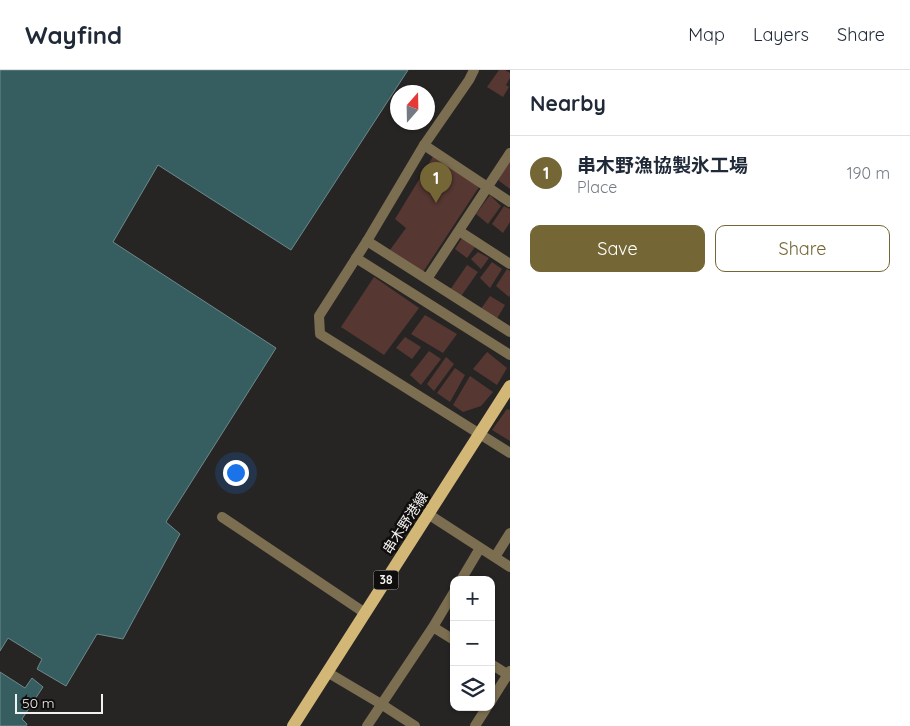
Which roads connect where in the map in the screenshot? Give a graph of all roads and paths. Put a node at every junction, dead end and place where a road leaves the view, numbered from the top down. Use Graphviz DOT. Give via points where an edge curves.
graph roads {
  1 [pos="474,70"];
  2 [pos="424,145"];
  3 [pos="509,155"];
  4 [pos="487,188"];
  5 [pos="510,202"];
  6 [pos="459,231"];
  7 [pos="367,241"];
  8 [pos="356,258"];
  9 [pos="510,264"];
  10 [pos="427,279"];
  11 [pos="510,332"];
  12 [pos="510,355"];
  13 [pos="510,386"];
  14 [pos="479,434"];
  15 [pos="510,453"];
  16 [pos="428,514"];
  17 [pos="222,517"];
  18 [pos="510,532"];
  19 [pos="480,548"];
  20 [pos="495,557"];
  21 [pos="510,567"];
  22 [pos="463,576"];
  23 [pos="450,599"];
  24 [pos="365,613"];
  25 [pos="433,627"];
  26 [pos="450,638"];
  27 [pos="495,666"];
  28 [pos="327,672"];
  29 [pos="509,674"];
  30 [pos="495,695"];
  31 [pos="381,704"];
  32 [pos="484,711"];
  33 [pos="293,726"];
  34 [pos="367,726"];
  35 [pos="414,726"];
  36 [pos="475,726"];
  1 -- 2 [label="street"];
  2 -- 4 [label="street"];
  2 -- 7 [label="street"];
  3 -- 4 [label="street"];
  4 -- 5 [label="street"];
  4 -- 6 [label="street"];
  6 -- 9 [label="street"];
  6 -- 10 [label="street"];
  7 -- 8 [label="street"];
  7 -- 10 [label="street"];
  8 -- 12 [label="street"];
  8 -- 14 [label="street" via="319,316 320,334"];
  10 -- 11 [label="street"];
  13 -- 14 [label="main road, 串木野港線 / 38"];
  14 -- 15 [label="street"];
  14 -- 16 [label="main road, 串木野港線 / 38"];
  16 -- 19 [label="street"];
  16 -- 24 [label="main road, 串木野港線 / 38"];
  17 -- 24 [label="street"];
  18 -- 20 [label="street"];
  19 -- 20 [label="street"];
  19 -- 22 [label="street"];
  20 -- 21 [label="street"];
  23 -- 25 [label="street"];
  24 -- 28 [label="main road, 串木野港線 / 38"];
  25 -- 26 [label="street"];
  25 -- 31 [label="street"];
  27 -- 29 [label="street"];
  28 -- 31 [label="street"];
  28 -- 33 [label="main road, 串木野港線 / 38"];
  29 -- 30 [label="street"];
  31 -- 34 [label="street"];
  31 -- 35 [label="street"];
  32 -- 36 [label="street"];
}
